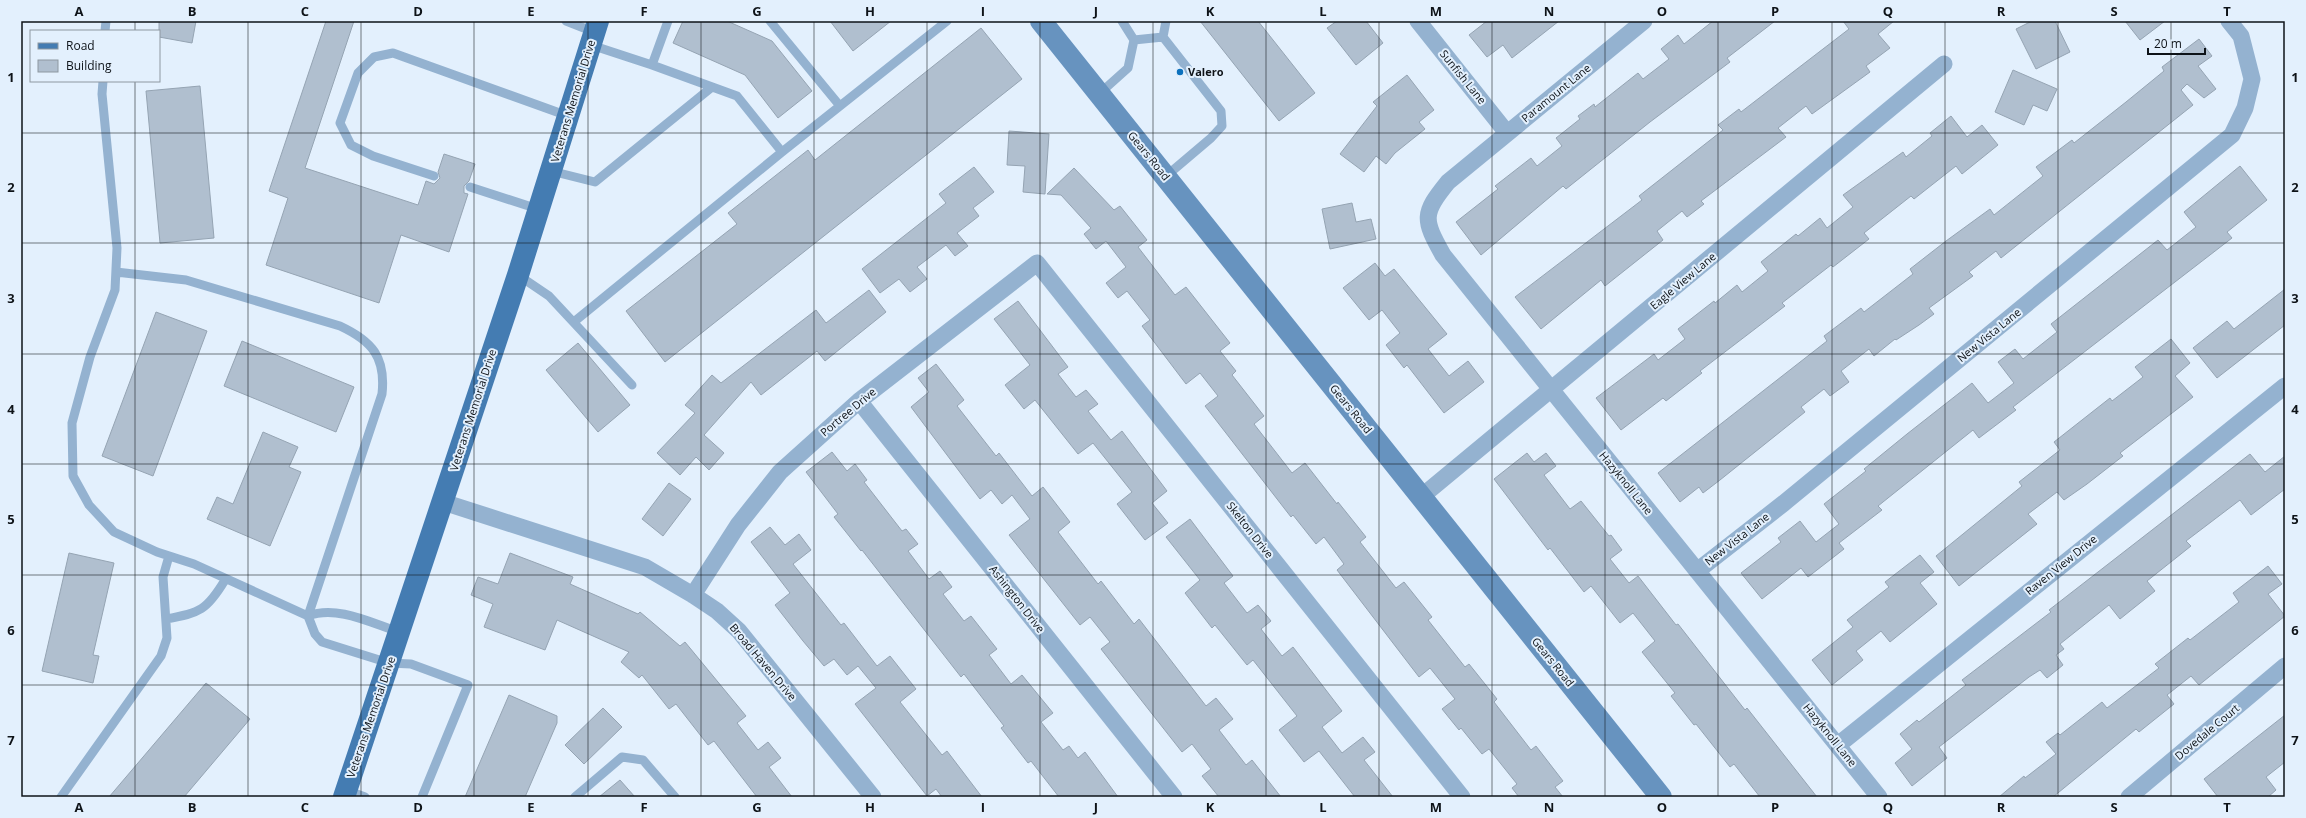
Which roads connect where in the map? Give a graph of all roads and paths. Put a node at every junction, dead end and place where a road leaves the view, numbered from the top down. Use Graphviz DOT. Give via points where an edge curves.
graph roads {
  1 [pos="566,21"];
  2 [pos="668,21"];
  3 [pos="770,21"];
  4 [pos="947,21"];
  5 [pos="1041,21"];
  6 [pos="1122,21"];
  7 [pos="1166,21"];
  8 [pos="1418,21"];
  9 [pos="1644,21"];
  10 [pos="2230,21"];
  11 [pos="594,33"];
  12 [pos="1163,37"];
  13 [pos="1134,40"];
  14 [pos="1944,64"];
  15 [pos="652,65"];
  16 [pos="103,82"];
  17 [pos="712,87"];
  18 [pos="1099,94"];
  19 [pos="840,106"];
  20 [pos="568,116"];
  21 [pos="1507,133"];
  22 [pos="782,152"];
  23 [pos="1468,164"];
  24 [pos="551,172"];
  25 [pos="434,176"];
  26 [pos="1166,177"];
  27 [pos="470,187"];
  28 [pos="538,209"];
  29 [pos="1038,263"];
  30 [pos="116,272"];
  31 [pos="518,275"];
  32 [pos="575,321"];
  33 [pos="632,385"];
  34 [pos="2285,386"];
  35 [pos="1551,390"];
  36 [pos="859,401"];
  37 [pos="1421,497"];
  38 [pos="443,502"];
  39 [pos="169,556"];
  40 [pos="1697,570"];
  41 [pos="226,580"];
  42 [pos="693,595"];
  43 [pos="308,616"];
  44 [pos="166,619"];
  45 [pos="399,632"];
  46 [pos="389,663"];
  47 [pos="2285,666"];
  48 [pos="1838,745"];
  49 [pos="352,795"];
  50 [pos="61,797"];
  51 [pos="422,797"];
  52 [pos="575,797"];
  53 [pos="675,797"];
  54 [pos="873,797"];
  55 [pos="1174,797"];
  56 [pos="1462,797"];
  57 [pos="1661,797"];
  58 [pos="1879,797"];
  59 [pos="2129,797"];
  1 -- 11 [label="lane"];
  2 -- 15 [label="lane"];
  3 -- 19 [label="lane"];
  4 -- 19 [label="lane"];
  5 -- 18 [label="main road, Gears Road"];
  6 -- 13 [label="lane"];
  7 -- 12 [label="lane"];
  8 -- 21 [label="street, Sunfish Lane"];
  9 -- 21 [label="street, Paramount Lane"];
  10 -- 40 [label="street, New Vista Lane" via="2241,36 2252,79 2245,108 2232,135 1790,498"];
  11 -- 15 [label="lane"];
  11 -- 20 [label="main road, Veterans Memorial Drive"];
  12 -- 13 [label="lane"];
  12 -- 26 [label="lane" via="1221,111 1222,126"];
  13 -- 18 [label="lane" via="1128,68"];
  14 -- 35 [label="street, Eagle View Lane"];
  15 -- 17 [label="lane"];
  16 -- 30 [label="lane" via="117,248"];
  17 -- 22 [label="lane" via="737,96"];
  17 -- 24 [label="lane" via="594,182"];
  18 -- 26 [label="main road, Gears Road"];
  19 -- 22 [label="lane"];
  20 -- 24 [label="main road, Veterans Memorial Drive"];
  20 -- 25 [label="lane" via="393,54 374,57 358,73 340,123 348,140 351,145 373,156"];
  21 -- 23 [label="street, Paramount Lane"];
  22 -- 32 [label="lane"];
  23 -- 35 [label="street, Hazyknoll Lane" via="1435,198 1427,214 1428,228 1443,255"];
  24 -- 28 [label="main road, Veterans Memorial Drive"];
  26 -- 37 [label="main road, Gears Road"];
  27 -- 28 [label="lane"];
  28 -- 31 [label="main road, Veterans Memorial Drive"];
  29 -- 36 [label="street, Portree Drive"];
  29 -- 56 [label="street, Skelton Drive"];
  30 -- 39 [label="lane" via="115,290 90,357 72,423 73,476 89,505 114,532"];
  30 -- 43 [label="lane" via="186,280 340,326 356,334 371,347 380,362 384,376 382,394"];
  31 -- 32 [label="lane" via="549,296"];
  31 -- 38 [label="main road, Veterans Memorial Drive"];
  32 -- 33 [label="lane"];
  34 -- 48 [label="street, Raven View Drive"];
  35 -- 37 [label="street, Eagle View Lane"];
  35 -- 40 [label="street, Hazyknoll Lane"];
  36 -- 42 [label="street, Portree Drive" via="780,472 738,525"];
  36 -- 55 [label="street, Ashington Drive"];
  37 -- 57 [label="main road, Gears Road"];
  38 -- 42 [label="street, Broad Haven Drive" via="645,567"];
  38 -- 45 [label="main road, Veterans Memorial Drive"];
  39 -- 41 [label="lane" via="194,564"];
  39 -- 44 [label="lane" via="163,577"];
  40 -- 48 [label="street, Hazyknoll Lane"];
  41 -- 43 [label="lane"];
  41 -- 44 [label="lane" via="213,600 203,609"];
  42 -- 54 [label="street, Broad Haven Drive" via="739,631"];
  43 -- 45 [label="lane" via="322,611 334,612"];
  43 -- 46 [label="lane" via="315,634 322,642"];
  44 -- 50 [label="lane" via="167,638 161,656"];
  45 -- 46 [label="main road, Veterans Memorial Drive"];
  46 -- 49 [label="main road, Veterans Memorial Drive"];
  46 -- 51 [label="lane" via="411,664 468,685"];
  47 -- 59 [label="street, Dovedale Court"];
  48 -- 58 [label="street, Hazyknoll Lane"];
  52 -- 53 [label="lane" via="622,757 643,760"];
}
